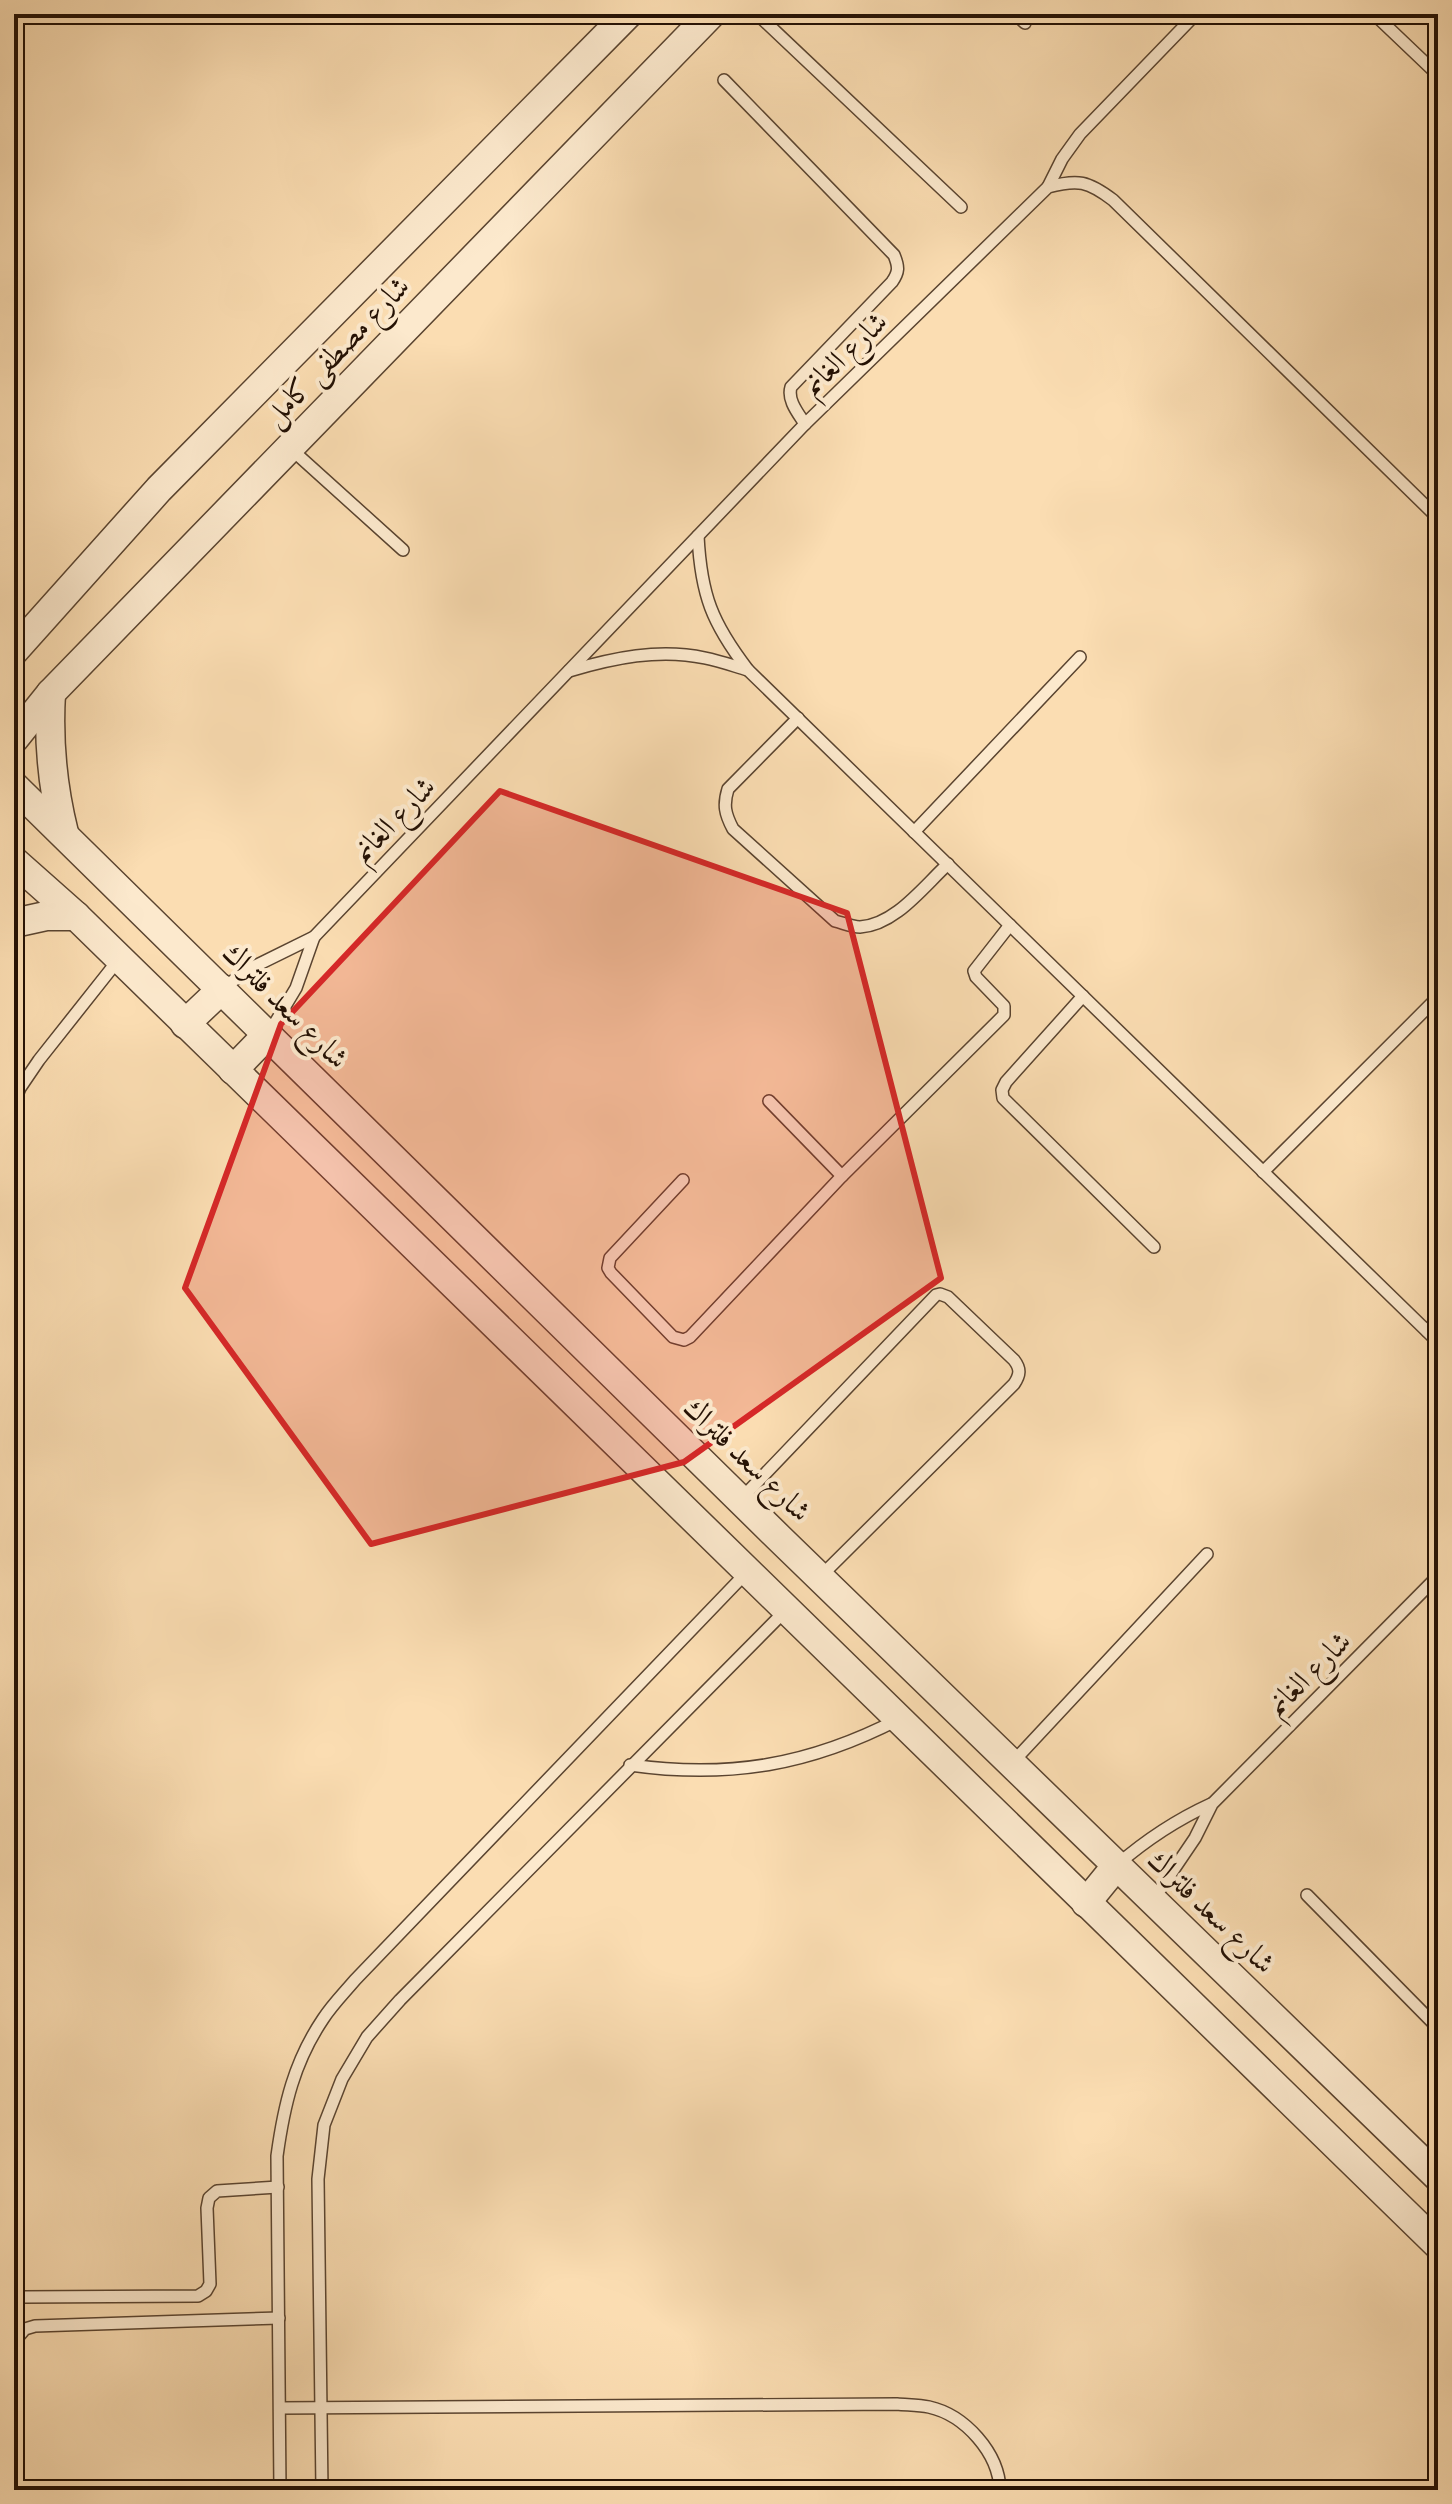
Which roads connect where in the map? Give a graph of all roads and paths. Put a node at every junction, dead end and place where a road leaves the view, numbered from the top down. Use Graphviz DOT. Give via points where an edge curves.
graph roads {
  1 [pos="628,14"];
  2 [pos="711,14"];
  3 [pos="757,14"];
  4 [pos="1015,14"];
  5 [pos="1196,14"];
  6 [pos="1374,14"];
  7 [pos="1025,23"];
  8 [pos="1438,75"];
  9 [pos="724,80"];
  10 [pos="1048,187"];
  11 [pos="961,207"];
  12 [pos="805,424"];
  13 [pos="289,448"];
  14 [pos="1438,518"];
  15 [pos="698,536"];
  16 [pos="403,550"];
  17 [pos="14,651"];
  18 [pos="1080,657"];
  19 [pos="748,670"];
  20 [pos="568,671"];
  21 [pos="51,693"];
  22 [pos="798,718"];
  23 [pos="14,739"];
  24 [pos="14,786"];
  25 [pos="914,832"];
  26 [pos="65,833"];
  27 [pos="14,861"];
  28 [pos="948,864"];
  29 [pos="76,916"];
  30 [pos="14,923"];
  31 [pos="1010,925"];
  32 [pos="314,937"];
  33 [pos="119,959"];
  34 [pos="222,989"];
  35 [pos="1083,996"];
  36 [pos="1438,997"];
  37 [pos="185,1024"];
  38 [pos="268,1034"];
  39 [pos="233,1070"];
  40 [pos="769,1101"];
  41 [pos="14,1103"];
  42 [pos="1263,1172"];
  43 [pos="842,1176"];
  44 [pos="683,1180"];
  45 [pos="1154,1247"];
  46 [pos="1438,1319"];
  47 [pos="1427,1331"];
  48 [pos="1438,1342"];
  49 [pos="740,1500"];
  50 [pos="779,1538"];
  51 [pos="1207,1554"];
  52 [pos="747,1572"];
  53 [pos="821,1576"];
  54 [pos="1438,1576"];
  55 [pos="787,1609"];
  56 [pos="899,1719"];
  57 [pos="1012,1763"];
  58 [pos="630,1765"];
  59 [pos="1212,1804"];
  60 [pos="1117,1865"];
  61 [pos="1307,1895"];
  62 [pos="1152,1901"];
  63 [pos="1086,1903"];
  64 [pos="1121,1935"];
  65 [pos="1438,2028"];
  66 [pos="1438,2177"];
  67 [pos="278,2187"];
  68 [pos="1438,2245"];
  69 [pos="14,2293"];
  70 [pos="279,2318"];
  71 [pos="14,2342"];
  72 [pos="280,2408"];
  73 [pos="321,2408"];
  74 [pos="280,2490"];
  75 [pos="322,2490"];
  76 [pos="1000,2490"];
  1 -- 17 [label="street, شارع مصطفى كامل" via="159,489"];
  2 -- 13 [label="street, شارع مصطفى كامل"];
  3 -- 11 [label="lane"];
  4 -- 7 [label="lane"];
  5 -- 10 [label="lane, شارع الغانم" via="1080,134"];
  6 -- 8 [label="lane"];
  9 -- 12 [label="lane" via="894,255 899,267 892,282 791,387 791,401"];
  10 -- 12 [label="lane, شارع الغانم"];
  10 -- 14 [label="lane" via="1071,181 1094,186 1113,200"];
  12 -- 15 [label="lane, شارع الغانم"];
  13 -- 16 [label="lane"];
  13 -- 21 [label="street, شارع مصطفى كامل"];
  15 -- 19 [label="lane" via="709,608"];
  15 -- 20 [label="lane, شارع الغانم"];
  18 -- 25 [label="lane"];
  19 -- 20 [label="lane" via="704,657 658,654 612,658"];
  19 -- 22 [label="lane"];
  20 -- 32 [label="lane, شارع الغانم"];
  21 -- 23 [label="street, شارع مصطفى كامل"];
  21 -- 26 [label="street" via="50,764"];
  22 -- 25 [label="lane"];
  22 -- 28 [label="lane" via="728,789 724,802 733,829 835,921 857,927 879,923 898,911"];
  24 -- 26 [label="street, شارع سعد فلتراك"];
  25 -- 28 [label="lane"];
  26 -- 34 [label="street, شارع سعد فلتراك"];
  27 -- 29 [label="street"];
  28 -- 31 [label="lane"];
  29 -- 30 [label="street"];
  29 -- 33 [label="street"];
  31 -- 35 [label="lane"];
  31 -- 43 [label="lane" via="974,971 1004,1006 1004,1015"];
  32 -- 34 [label="lane, شارع الغانم" via="261,962"];
  32 -- 38 [label="lane, شارع الغانم" via="296,988"];
  33 -- 37 [label="street"];
  33 -- 41 [label="lane" via="39,1060"];
  34 -- 37 [label="street"];
  34 -- 38 [label="street, شارع سعد فلتراك"];
  35 -- 42 [label="lane"];
  35 -- 45 [label="lane" via="1006,1082 1003,1098"];
  36 -- 42 [label="lane"];
  37 -- 39 [label="street"];
  38 -- 39 [label="street"];
  38 -- 49 [label="street, شارع سعد فلتراك"];
  39 -- 52 [label="street"];
  40 -- 43 [label="lane"];
  42 -- 47 [label="lane"];
  43 -- 44 [label="lane" via="684,1340 673,1337 608,1268 610,1258"];
  46 -- 47 [label="lane"];
  47 -- 48 [label="lane"];
  49 -- 50 [label="street, شارع سعد فلتراك"];
  49 -- 53 [label="lane" via="936,1295 948,1297 1019,1368 1019,1377"];
  50 -- 52 [label="street"];
  50 -- 53 [label="street, شارع سعد فلتراك"];
  51 -- 57 [label="lane"];
  52 -- 55 [label="street"];
  52 -- 67 [label="lane" via="323,2017 300,2060 284,2107"];
  53 -- 55 [label="street"];
  53 -- 57 [label="street, شارع سعد فلتراك"];
  54 -- 59 [label="lane, شارع الغانم"];
  55 -- 56 [label="street"];
  55 -- 58 [label="lane"];
  56 -- 58 [label="lane" via="836,1748 769,1766 699,1772"];
  56 -- 63 [label="street"];
  57 -- 60 [label="street, شارع سعد فلتراك"];
  58 -- 73 [label="lane" via="400,2000 367,2037 342,2079 324,2125 318,2179"];
  59 -- 60 [label="lane, شارع الغانم" via="1145,1840"];
  59 -- 62 [label="lane, شارع الغانم"];
  60 -- 62 [label="street, شارع سعد فلتراك"];
  60 -- 63 [label="street"];
  61 -- 65 [label="lane"];
  62 -- 64 [label="street"];
  62 -- 66 [label="street, شارع سعد فلتراك"];
  63 -- 64 [label="street"];
  64 -- 68 [label="street"];
  67 -- 69 [label="lane" via="227,2189 209,2198 210,2284 198,2296"];
  67 -- 70 [label="lane"];
  70 -- 71 [label="lane" via="35,2326"];
  70 -- 72 [label="lane"];
  72 -- 73 [label="lane"];
  72 -- 74 [label="lane"];
  73 -- 75 [label="lane"];
  73 -- 76 [label="lane" via="931,2408 963,2423 987,2449"];
}
